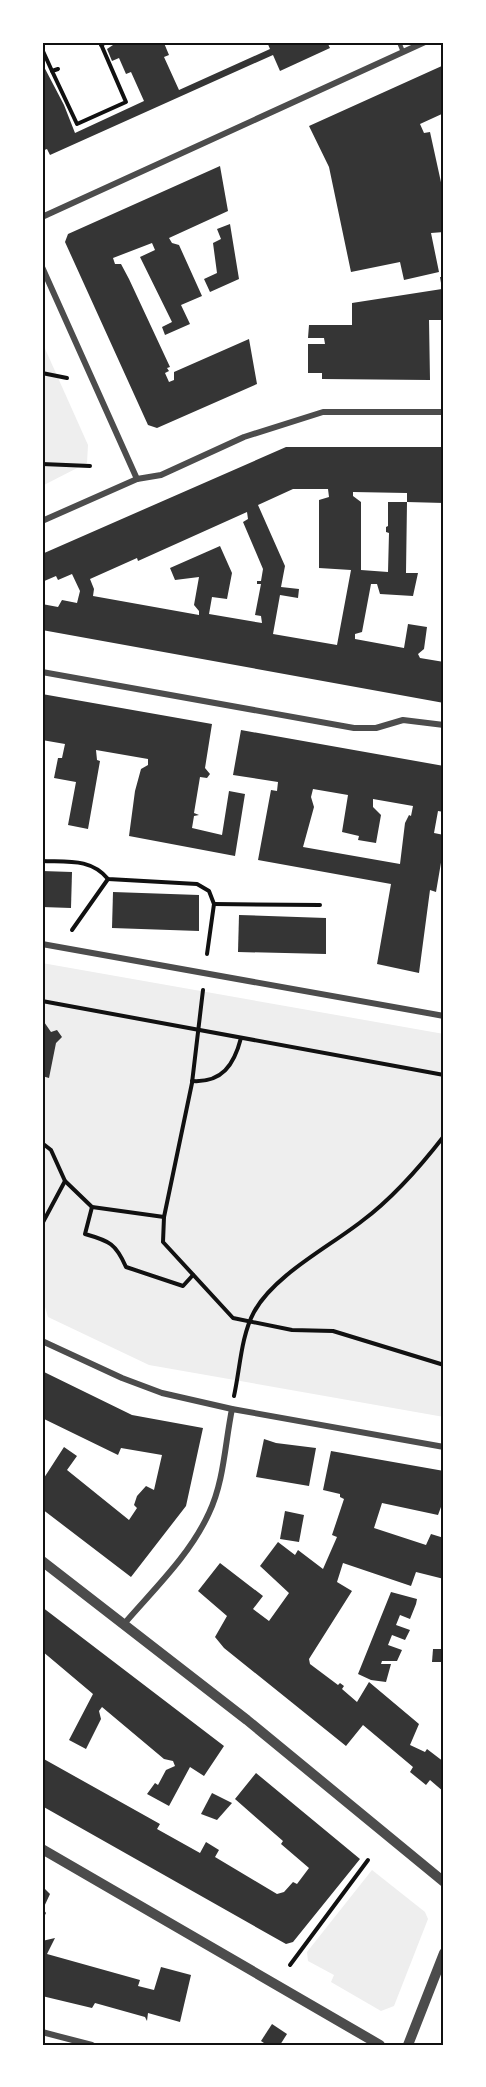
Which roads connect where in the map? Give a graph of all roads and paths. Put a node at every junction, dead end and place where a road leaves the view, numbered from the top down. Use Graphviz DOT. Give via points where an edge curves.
graph roads {
  1 [pos="106,42"];
  2 [pos="399,42"];
  3 [pos="425,42"];
  4 [pos="100,43"];
  5 [pos="42,49"];
  6 [pos="403,52"];
  7 [pos="58,69"];
  8 [pos="52,71"];
  9 [pos="42,217"];
  10 [pos="42,267"];
  11 [pos="42,373"];
  12 [pos="67,378"];
  13 [pos="444,412"];
  14 [pos="42,464"];
  15 [pos="90,466"];
  16 [pos="137,479"];
  17 [pos="42,521"];
  18 [pos="42,672"];
  19 [pos="444,725"];
  20 [pos="42,861"];
  21 [pos="108,879"];
  22 [pos="214,904"];
  23 [pos="320,905"];
  24 [pos="72,930"];
  25 [pos="42,944"];
  26 [pos="207,954"];
  27 [pos="203,990"];
  28 [pos="42,1001"];
  29 [pos="444,1016"];
  30 [pos="199,1030"];
  31 [pos="241,1038"];
  32 [pos="444,1075"];
  33 [pos="192,1081"];
  34 [pos="444,1136"];
  35 [pos="42,1143"];
  36 [pos="65,1181"];
  37 [pos="92,1207"];
  38 [pos="164,1217"];
  39 [pos="42,1224"];
  40 [pos="193,1275"];
  41 [pos="249,1322"];
  42 [pos="42,1341"];
  43 [pos="444,1365"];
  44 [pos="232,1409"];
  45 [pos="444,1447"];
  46 [pos="42,1561"];
  47 [pos="124,1624"];
  48 [pos="42,1850"];
  49 [pos="368,1860"];
  50 [pos="444,1882"];
  51 [pos="444,1953"];
  52 [pos="290,1965"];
  53 [pos="42,2032"];
  54 [pos="92,2045"];
  55 [pos="381,2045"];
  56 [pos="408,2045"];
  1 -- 4 [label="path"];
  2 -- 6 [label="lane"];
  3 -- 6 [label="street"];
  4 -- 8 [label="path" via="126,102 77,124"];
  5 -- 8 [label="path"];
  6 -- 9 [label="street"];
  7 -- 8 [label="path"];
  10 -- 16 [label="street"];
  11 -- 12 [label="path"];
  13 -- 16 [label="street" via="323,412 244,437 161,475"];
  14 -- 15 [label="path"];
  16 -- 17 [label="street"];
  18 -- 19 [label="street" via="354,728 376,728 403,720"];
  20 -- 21 [label="path" via="81,862 99,869"];
  21 -- 22 [label="path" via="197,884 209,891"];
  21 -- 24 [label="path"];
  22 -- 23 [label="path"];
  22 -- 26 [label="path"];
  25 -- 29 [label="street"];
  27 -- 30 [label="path"];
  28 -- 30 [label="path"];
  30 -- 31 [label="path"];
  30 -- 33 [label="path"];
  31 -- 32 [label="path"];
  31 -- 33 [label="path" via="231,1065 220,1077"];
  33 -- 38 [label="path"];
  34 -- 41 [label="path" via="408,1180 364,1220 269,1292"];
  35 -- 36 [label="path" via="51,1150"];
  36 -- 37 [label="path"];
  36 -- 39 [label="path"];
  37 -- 38 [label="path"];
  37 -- 40 [label="path" via="85,1234 117,1248 126,1267 183,1286"];
  38 -- 40 [label="path" via="163,1242"];
  40 -- 41 [label="path" via="233,1318"];
  41 -- 43 [label="path" via="292,1330 333,1331"];
  41 -- 44 [label="path"];
  42 -- 44 [label="street" via="152,1389"];
  44 -- 45 [label="street"];
  44 -- 47 [label="street" via="210,1512 179,1560"];
  46 -- 47 [label="street"];
  47 -- 50 [label="street" via="248,1720"];
  48 -- 55 [label="street"];
  49 -- 52 [label="path"];
  51 -- 56 [label="street"];
  53 -- 54 [label="street"];
}
